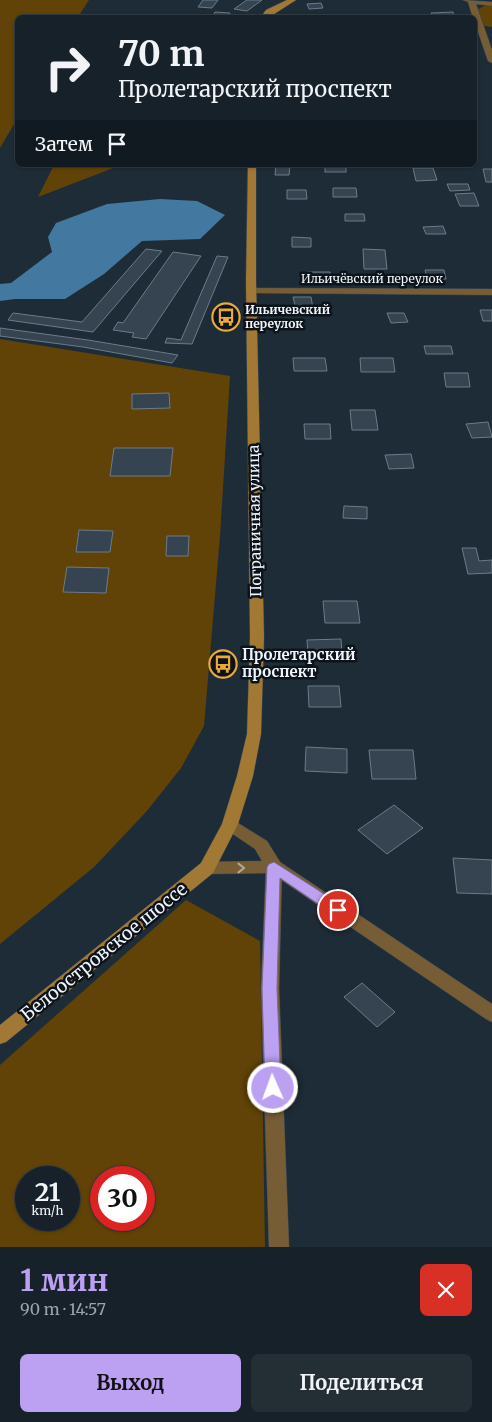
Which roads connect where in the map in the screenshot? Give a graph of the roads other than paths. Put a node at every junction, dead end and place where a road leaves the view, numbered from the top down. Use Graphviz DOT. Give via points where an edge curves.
graph roads {
  1 [pos="292,0"];
  2 [pos="469,0"];
  3 [pos="492,4"];
  4 [pos="266,15"];
  5 [pos="475,15"];
  6 [pos="477,20"];
  7 [pos="492,29"];
  8 [pos="482,32"];
  9 [pos="492,61"];
  10 [pos="252,167"];
  11 [pos="251,290"];
  12 [pos="492,292"];
  13 [pos="230,824"];
  14 [pos="274,867"];
  15 [pos="207,868"];
  16 [pos="492,1014"];
  17 [pos="0,1036"];
  18 [pos="278,1247"];
  1 -- 4 [label="main road"];
  2 -- 3 [label="street"];
  2 -- 5 [label="street"];
  6 -- 8 [label="street"];
  7 -- 8 [label="street"];
  8 -- 9 [label="street"];
  10 -- 11 [label="main road, Пограничная улица"];
  11 -- 12 [label="street, Ильичёвский переулок"];
  11 -- 13 [label="main road, Пограничная улица" via="257,637 254,734"];
  13 -- 14 [label="street" via="261,846"];
  13 -- 15 [label="main road, Пограничная улица"];
  15 -- 14 [label="street, one-way"];
  14 -- 16 [label="street"];
  14 -- 18 [label="street" via="270,988"];
  15 -- 17 [label="main road, Белоостровское шоссе"];
}
